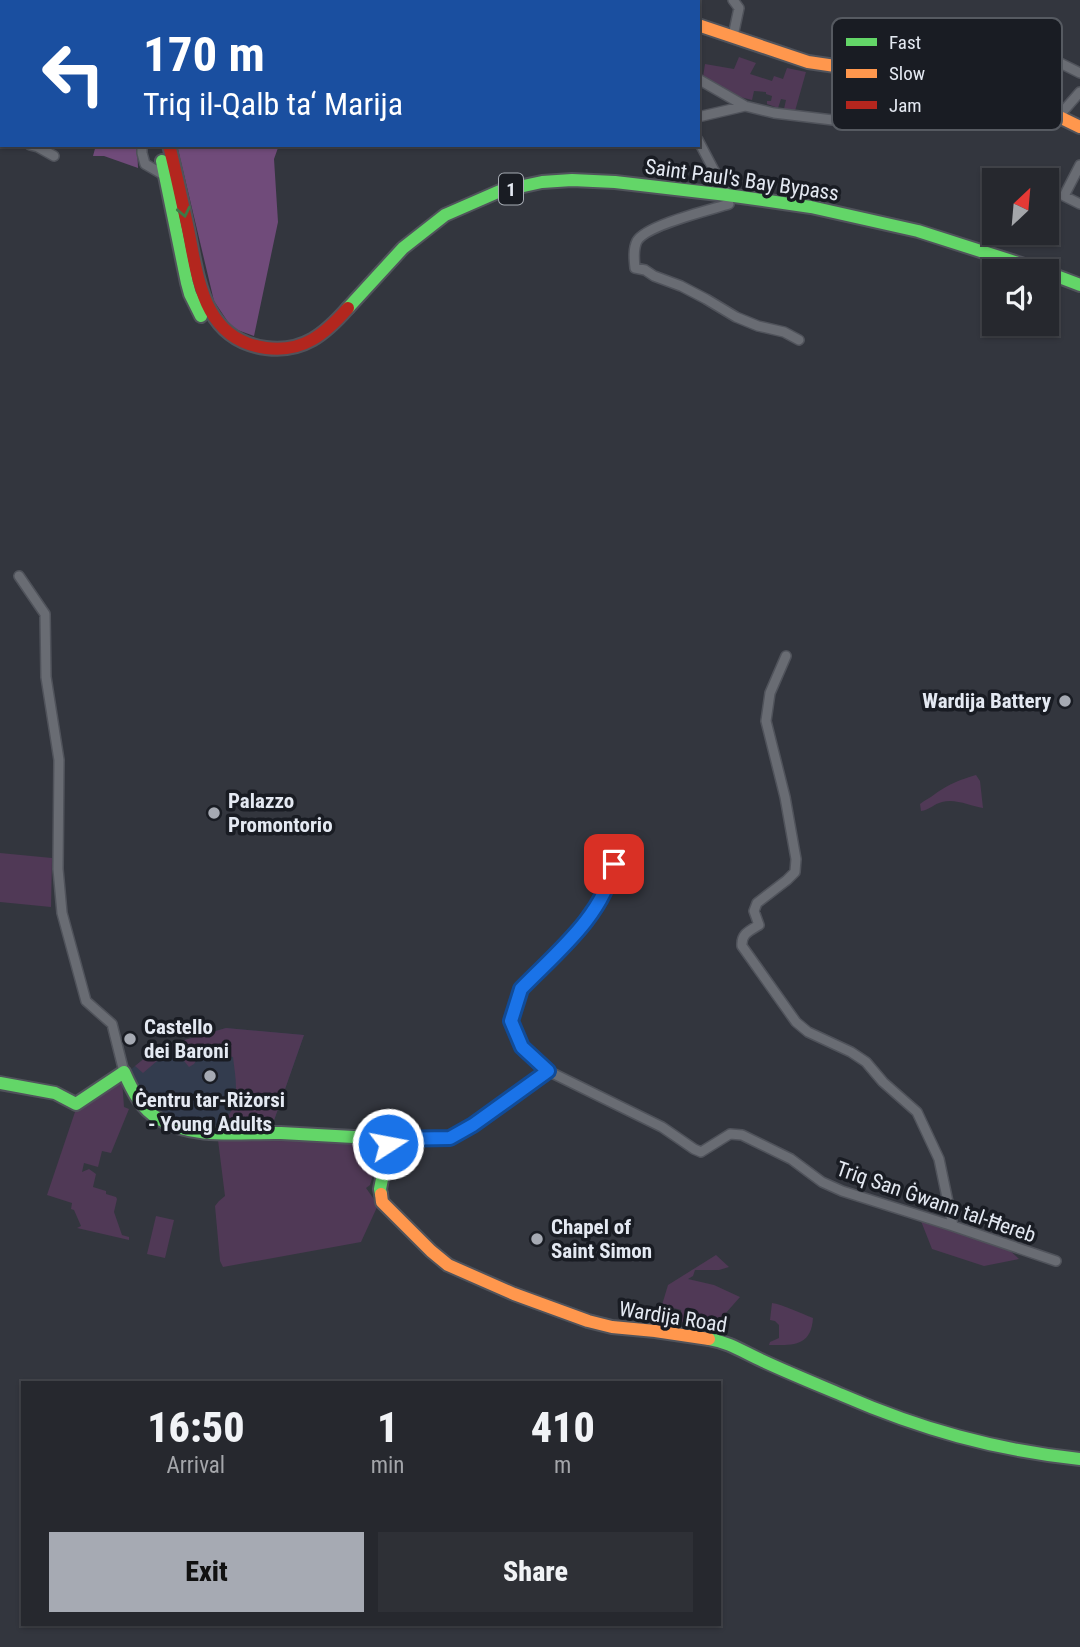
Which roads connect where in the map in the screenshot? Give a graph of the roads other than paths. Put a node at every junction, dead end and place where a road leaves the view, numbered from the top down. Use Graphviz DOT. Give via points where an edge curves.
graph roads {
  1 [pos="733,0"];
  2 [pos="700,26"];
  3 [pos="733,36"];
  4 [pos="1062,64"];
  5 [pos="832,66"];
  6 [pos="1080,73"];
  7 [pos="700,80"];
  8 [pos="1080,92"];
  9 [pos="744,106"];
  10 [pos="1062,113"];
  11 [pos="700,117"];
  12 [pos="1062,118"];
  13 [pos="832,120"];
  14 [pos="1080,127"];
  15 [pos="700,144"];
  16 [pos="38,147"];
  17 [pos="168,147"];
  18 [pos="169,147"];
  19 [pos="142,149"];
  20 [pos="160,151"];
  21 [pos="54,156"];
  22 [pos="1080,165"];
  23 [pos="166,176"];
  24 [pos="728,199"];
  25 [pos="1080,204"];
  26 [pos="1006,259"];
  27 [pos="982,260"];
  28 [pos="1059,277"];
  29 [pos="1080,285"];
  30 [pos="1059,287"];
  31 [pos="1080,294"];
  32 [pos="799,340"];
  33 [pos="19,576"];
  34 [pos="786,656"];
  35 [pos="614,864"];
  36 [pos="548,1071"];
  37 [pos="124,1072"];
  38 [pos="0,1083"];
  39 [pos="390,1139"];
  40 [pos="953,1226"];
  41 [pos="1056,1261"];
  42 [pos="1080,1459"];
  1 -- 3 [label="street" via="739,8"];
  2 -- 3 [label="main road"];
  3 -- 5 [label="main road"];
  4 -- 6 [label="street"];
  7 -- 9 [label="street"];
  8 -- 10 [label="street"];
  9 -- 11 [label="street"];
  9 -- 13 [label="street"];
  12 -- 14 [label="main road"];
  15 -- 24 [label="street"];
  16 -- 21 [label="street"];
  17 -- 23 [label="street"];
  18 -- 24 [label="main road, Saint Paul's Bay Bypass / 1, one-way" via="199,284 211,314 240,341 266,349 306,345 320,337 403,248 445,215 500,191 572,180"];
  19 -- 20 [label="street" via="153,163 159,163"];
  19 -- 23 [label="street" via="145,164"];
  20 -- 23 [label="main road, Saint Paul's Bay Bypass / 1"];
  22 -- 25 [label="street" via="1064,196"];
  23 -- 24 [label="main road, Saint Paul's Bay Bypass / 1" via="187,283 202,319 235,348 249,355 281,359 326,343 406,257 447,224 497,202 542,191 596,190"];
  24 -- 26 [label="main road, Saint Paul's Bay Bypass / 1" via="811,207 886,223"];
  24 -- 27 [label="main road, Saint Paul's Bay Bypass / 1" via="880,230"];
  24 -- 32 [label="street" via="641,236 633,256 635,268 681,286 736,317"];
  28 -- 29 [label="main road, Saint Paul's Bay Bypass / 1"];
  30 -- 31 [label="main road"];
  33 -- 37 [label="street" via="45,614 46,677 59,760 62,913 86,1001 112,1024"];
  34 -- 40 [label="street" via="770,694 766,721 785,797 795,872 757,903 754,911 759,925 745,934 742,946 796,1022 866,1062 917,1112 939,1159"];
  35 -- 36 [label="street" via="595,911 521,989 511,1021 522,1047"];
  36 -- 39 [label="street" via="450,1138"];
  36 -- 40 [label="street, Triq San Ġwann tal-Ħereb" via="701,1152 730,1133 742,1135 842,1191"];
  37 -- 38 [label="main road" via="76,1104 55,1093"];
  37 -- 39 [label="main road" via="146,1110 190,1130"];
  39 -- 42 [label="main road, Wardija Road" via="380,1189 382,1202 448,1265 588,1321 722,1341 916,1425 962,1439"];
  40 -- 41 [label="street, Triq San Ġwann tal-Ħereb"];
}
